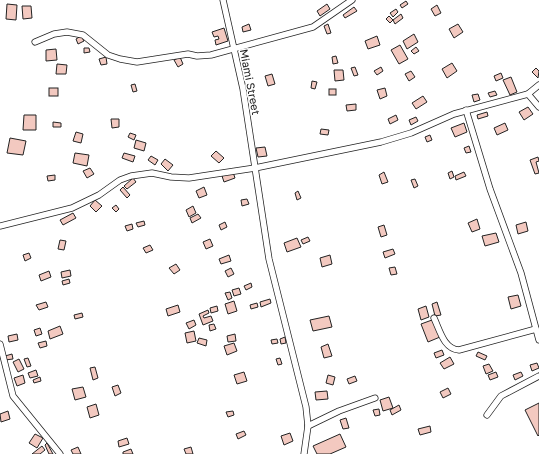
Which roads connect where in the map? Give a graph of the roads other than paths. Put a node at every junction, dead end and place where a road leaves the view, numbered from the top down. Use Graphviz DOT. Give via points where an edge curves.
graph roads {
  1 [pos="223,0"];
  2 [pos="352,0"];
  3 [pos="35,42"];
  4 [pos="234,49"];
  5 [pos="539,85"];
  6 [pos="528,94"];
  7 [pos="539,108"];
  8 [pos="466,110"];
  9 [pos="255,168"];
  10 [pos="0,226"];
  11 [pos="434,318"];
  12 [pos="536,329"];
  13 [pos="539,340"];
  14 [pos="0,344"];
  15 [pos="539,376"];
  16 [pos="375,398"];
  17 [pos="487,415"];
  18 [pos="308,426"];
  19 [pos="60,454"];
  20 [pos="304,454"];
  1 -- 4 [label="street, Miami Street"];
  2 -- 4 [label="street" via="313,27"];
  3 -- 4 [label="street" via="60,32 79,33 108,55 137,62 188,54 211,55"];
  4 -- 9 [label="street, Miami Street"];
  5 -- 6 [label="street"];
  6 -- 7 [label="street"];
  6 -- 8 [label="street"];
  8 -- 9 [label="street" via="386,140"];
  8 -- 12 [label="street" via="493,197 521,273"];
  9 -- 10 [label="street" via="189,178 152,174 131,176 72,208"];
  9 -- 18 [label="street, Miami Street" via="269,259 301,384"];
  11 -- 12 [label="street" via="449,347 459,350"];
  12 -- 13 [label="street"];
  14 -- 19 [label="street" via="13,396"];
  15 -- 17 [label="street" via="501,396"];
  16 -- 18 [label="street"];
  18 -- 20 [label="street, Miami Street"];
}
